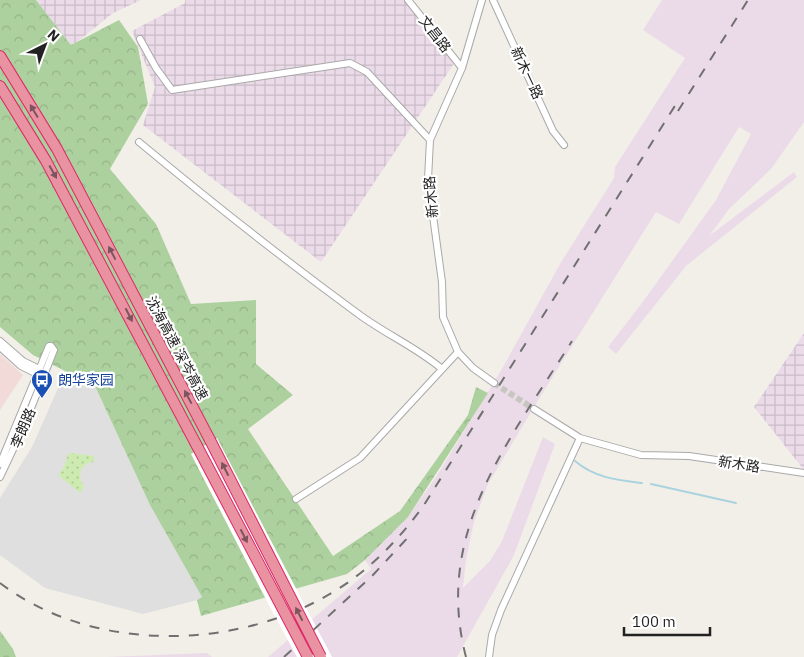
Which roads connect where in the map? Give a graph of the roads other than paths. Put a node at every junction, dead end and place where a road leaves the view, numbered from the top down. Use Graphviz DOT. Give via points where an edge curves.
graph roads {
  1 [pos="408,0"];
  2 [pos="482,0"];
  3 [pos="493,0"];
  4 [pos="140,39"];
  5 [pos="0,56"];
  6 [pos="462,68"];
  7 [pos="0,86"];
  8 [pos="430,140"];
  9 [pos="140,142"];
  10 [pos="564,145"];
  11 [pos="0,341"];
  12 [pos="0,347"];
  13 [pos="458,352"];
  14 [pos="442,369"];
  15 [pos="38,372"];
  16 [pos="494,383"];
  17 [pos="534,409"];
  18 [pos="580,438"];
  19 [pos="0,464"];
  20 [pos="804,473"];
  21 [pos="0,476"];
  22 [pos="296,499"];
  23 [pos="308,657"];
  24 [pos="321,657"];
  25 [pos="489,657"];
  1 -- 6 [label="street, 文昌路"];
  2 -- 6 [label="street, 新木路"];
  3 -- 10 [label="street, 新木一路" via="553,131"];
  4 -- 8 [label="street" via="172,90 350,63 367,72"];
  24 -- 5 [label="highway, 沈海高速 深岑高速, one-way, bridge" via="57,149"];
  6 -- 8 [label="street, 新木路"];
  7 -- 23 [label="highway, 沈海高速 深岑高速, one-way, bridge" via="70,204"];
  8 -- 13 [label="street, 新木路" via="428,179 442,282 443,317"];
  9 -- 14 [label="street" via="230,218 315,283 379,330 422,352"];
  11 -- 15 [label="street"];
  12 -- 15 [label="street" via="21,366"];
  13 -- 14 [label="street"];
  13 -- 16 [label="street, 新木路"];
  14 -- 22 [label="street" via="360,458"];
  15 -- 19 [label="street, 李朗路"];
  15 -- 21 [label="street, 李朗路" via="51,348 24,426"];
  17 -- 18 [label="street, 新木路"];
  18 -- 20 [label="street, 新木路" via="641,455 689,456"];
  18 -- 25 [label="street" via="501,610 492,635"];
}
